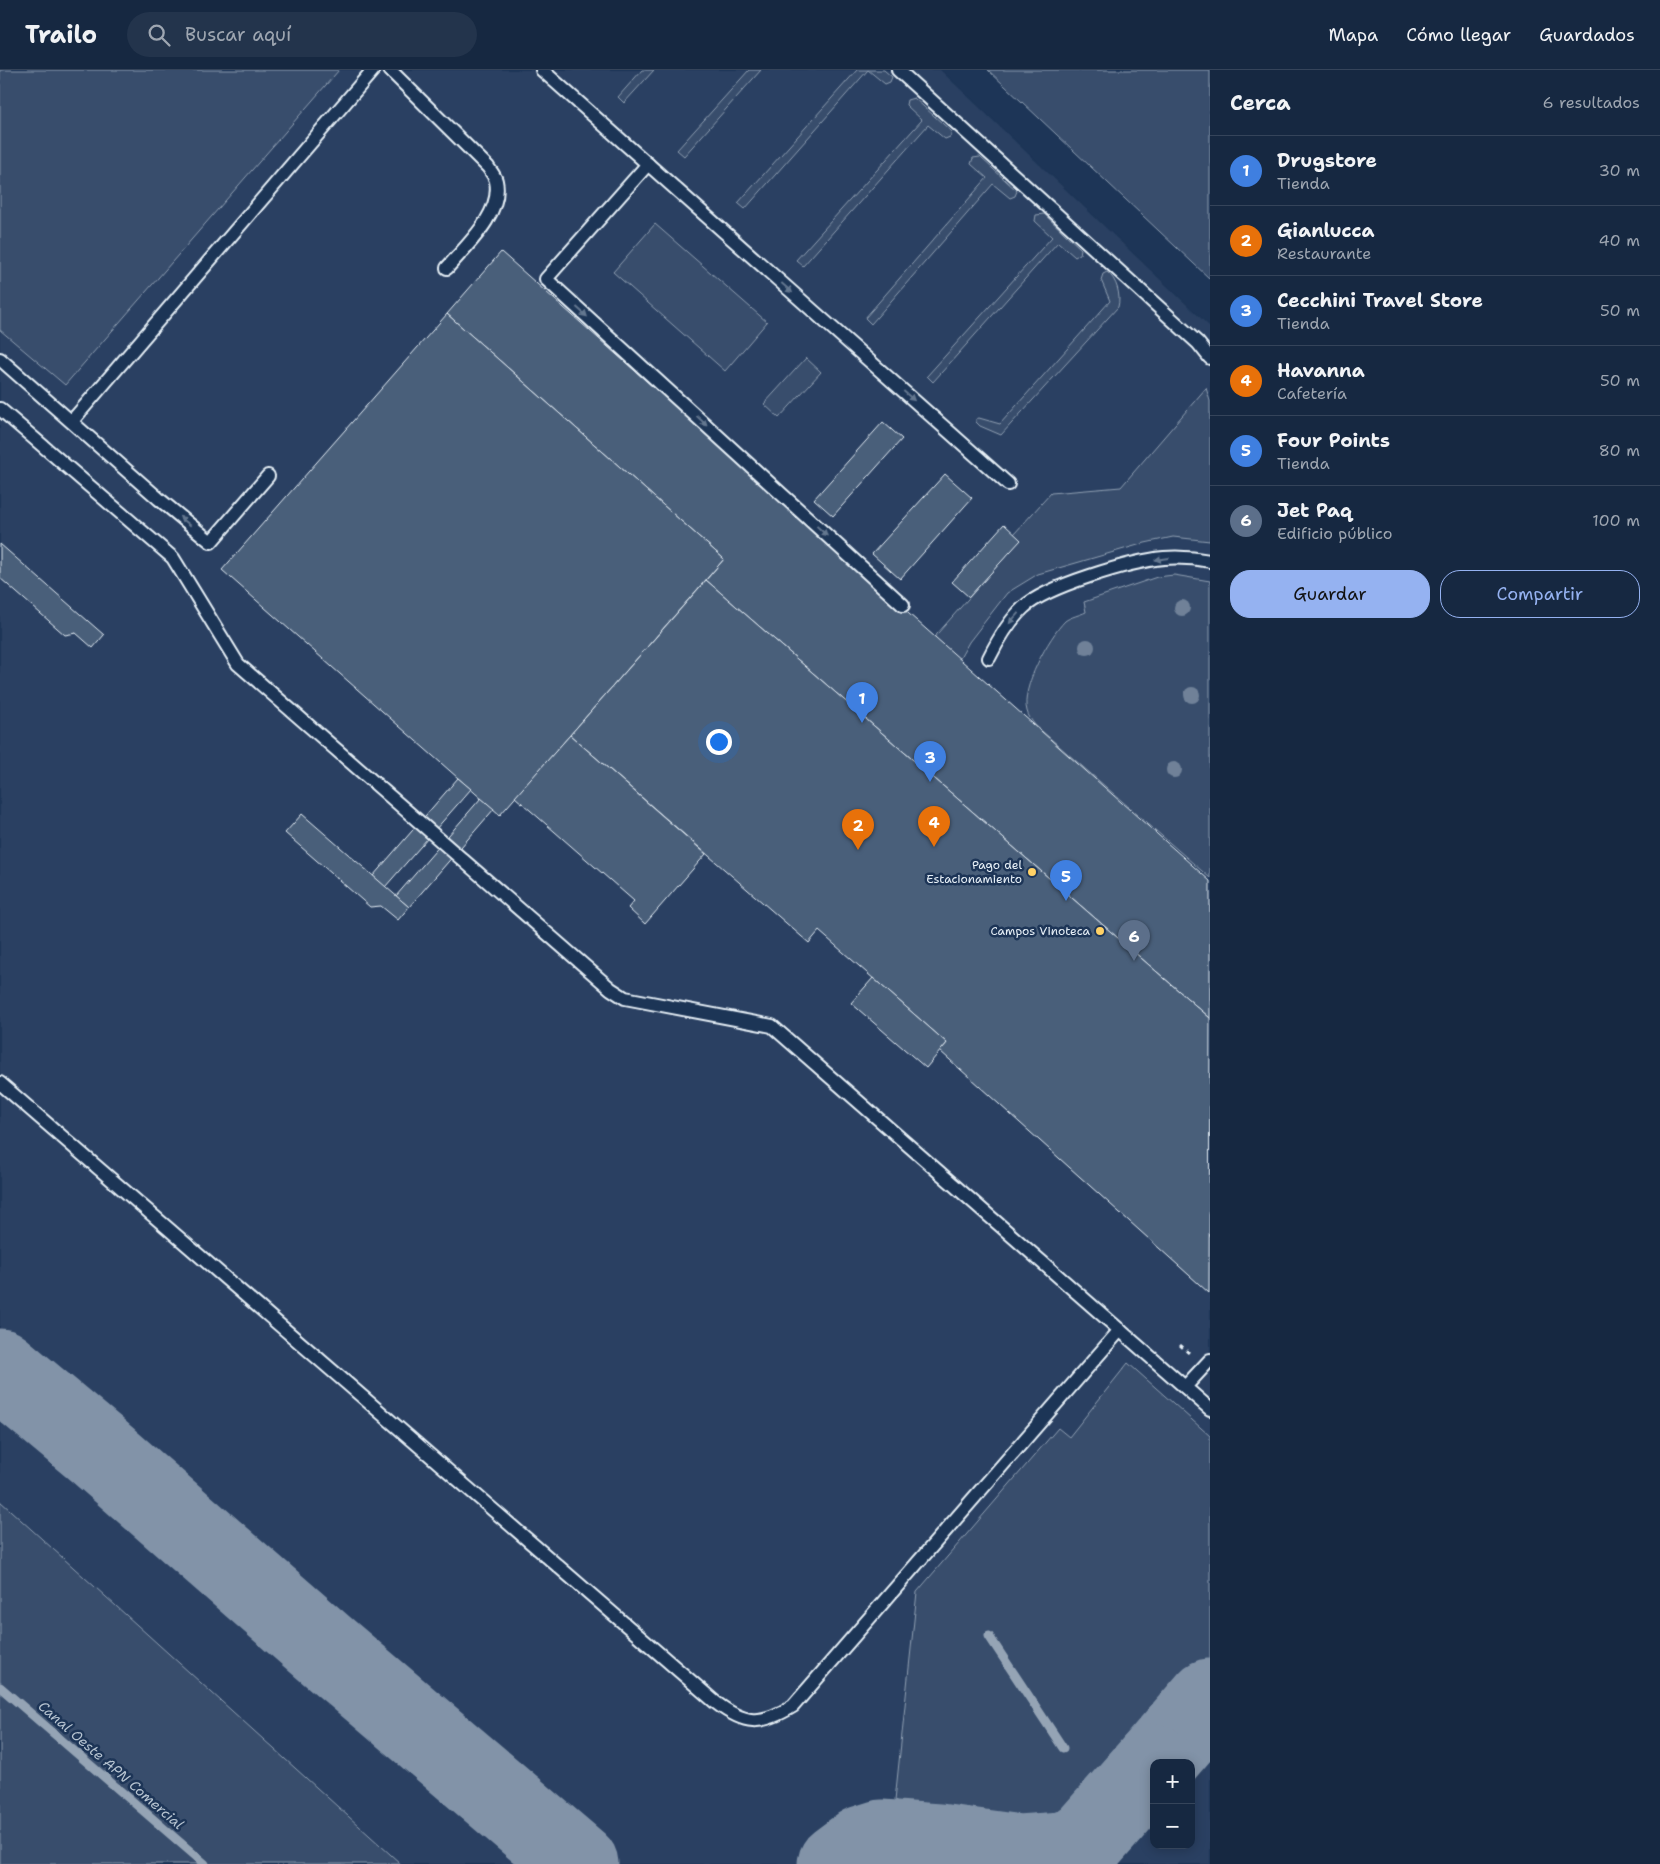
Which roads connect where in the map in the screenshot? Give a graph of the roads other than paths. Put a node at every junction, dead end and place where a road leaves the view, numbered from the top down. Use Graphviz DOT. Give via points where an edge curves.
graph roads {
  1 [pos="373,70"];
  2 [pos="390,70"];
  3 [pos="542,70"];
  4 [pos="898,70"];
  5 [pos="648,164"];
  6 [pos="447,268"];
  7 [pos="0,358"];
  8 [pos="1210,358"];
  9 [pos="0,408"];
  10 [pos="72,422"];
  11 [pos="268,476"];
  12 [pos="1008,484"];
  13 [pos="1210,561"];
  14 [pos="903,605"];
  15 [pos="989,658"];
  16 [pos="0,1083"];
  17 [pos="1120,1330"];
  18 [pos="1210,1360"];
  19 [pos="1185,1387"];
  20 [pos="1210,1409"];
  1 -- 10 [label="lane"];
  2 -- 6 [label="lane" via="488,168 496,180 494,208"];
  3 -- 5 [label="lane"];
  4 -- 8 [label="lane" via="1198,343"];
  5 -- 12 [label="lane, one-way"];
  5 -- 14 [label="lane, one-way" via="546,279"];
  7 -- 10 [label="lane"];
  9 -- 17 [label="lane" via="173,558 238,664 611,989 625,998 772,1026"];
  11 -- 10 [label="lane, one-way" via="211,542"];
  13 -- 15 [label="lane, one-way" via="1163,558 1108,570 1043,594 1024,607 1003,631"];
  16 -- 17 [label="lane" via="715,1702 732,1715 753,1721 774,1718 793,1706"];
  17 -- 19 [label="lane"];
  18 -- 19 [label="lane"];
  19 -- 20 [label="lane"];
}
